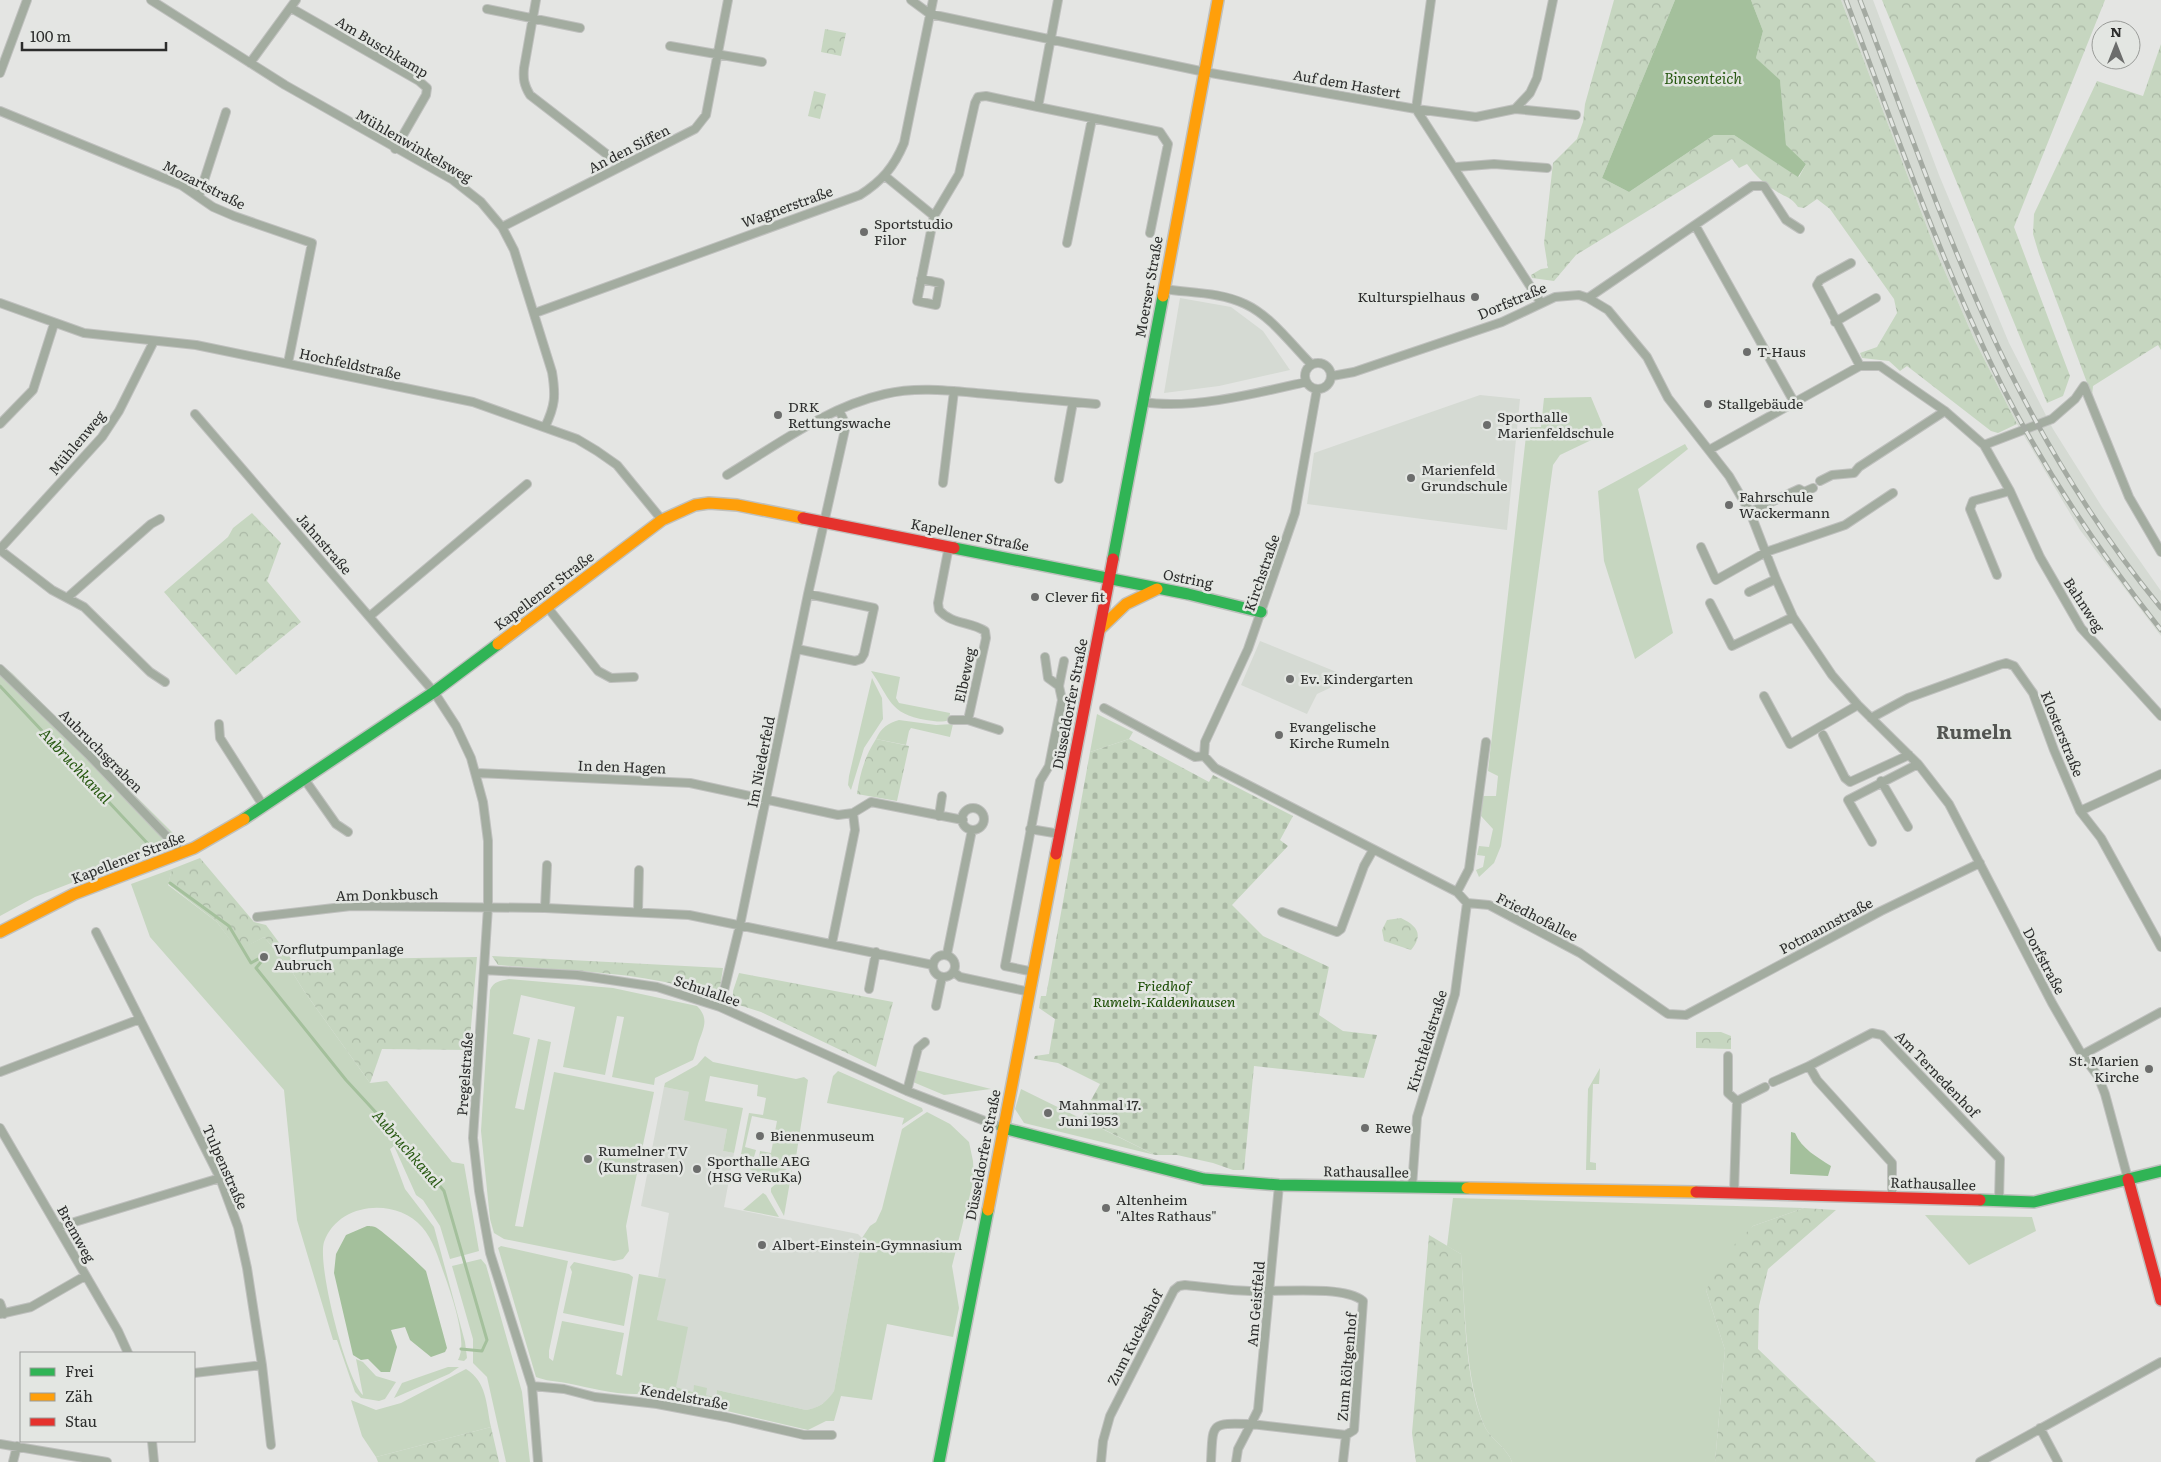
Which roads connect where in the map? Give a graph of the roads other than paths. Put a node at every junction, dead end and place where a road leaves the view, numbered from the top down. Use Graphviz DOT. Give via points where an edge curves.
graph roads {
  1 [pos="27,0"];
  2 [pos="151,0"];
  3 [pos="296,0"];
  4 [pos="536,0"];
  5 [pos="728,0"];
  6 [pos="911,0"];
  7 [pos="933,0"];
  8 [pos="1058,0"];
  9 [pos="1218,0"];
  10 [pos="1431,0"];
  11 [pos="1553,0"];
  12 [pos="291,8"];
  13 [pos="487,9"];
  14 [pos="930,14"];
  15 [pos="532,18"];
  16 [pos="580,28"];
  17 [pos="1051,40"];
  18 [pos="670,46"];
  19 [pos="717,54"];
  20 [pos="762,62"];
  21 [pos="250,63"];
  22 [pos="1205,72"];
  23 [pos="0,73"];
  24 [pos="1038,107"];
  25 [pos="1416,109"];
  26 [pos="1515,109"];
  27 [pos="0,112"];
  28 [pos="226,112"];
  29 [pos="1576,116"];
  30 [pos="1092,119"];
  31 [pos="395,149"];
  32 [pos="622,166"];
  33 [pos="1456,167"];
  34 [pos="1547,168"];
  35 [pos="885,176"];
  36 [pos="199,196"];
  37 [pos="934,216"];
  38 [pos="1695,225"];
  39 [pos="502,226"];
  40 [pos="1800,229"];
  41 [pos="1150,233"];
  42 [pos="1067,243"];
  43 [pos="1852,263"];
  44 [pos="921,280"];
  45 [pos="1164,289"];
  46 [pos="1588,298"];
  47 [pos="1876,298"];
  48 [pos="0,303"];
  49 [pos="1541,303"];
  50 [pos="535,313"];
  51 [pos="1835,322"];
  52 [pos="54,324"];
  53 [pos="154,340"];
  54 [pos="288,363"];
  55 [pos="1311,364"];
  56 [pos="1860,366"];
  57 [pos="1332,376"];
  58 [pos="1306,382"];
  59 [pos="1317,389"];
  60 [pos="954,391"];
  61 [pos="1073,402"];
  62 [pos="1143,402"];
  63 [pos="1794,402"];
  64 [pos="1096,404"];
  65 [pos="839,410"];
  66 [pos="1945,412"];
  67 [pos="195,414"];
  68 [pos="0,424"];
  69 [pos="545,427"];
  70 [pos="1984,445"];
  71 [pos="1709,450"];
  72 [pos="727,475"];
  73 [pos="1059,479"];
  74 [pos="1820,480"];
  75 [pos="943,483"];
  76 [pos="527,484"];
  77 [pos="1813,488"];
  78 [pos="2010,491"];
  79 [pos="1894,493"];
  80 [pos="1750,512"];
  81 [pos="160,519"];
  82 [pos="662,520"];
  83 [pos="824,521"];
  84 [pos="949,546"];
  85 [pos="1701,547"];
  86 [pos="0,549"];
  87 [pos="1766,552"];
  88 [pos="2161,552"];
  89 [pos="1997,574"];
  90 [pos="1109,579"];
  91 [pos="1776,580"];
  92 [pos="1158,589"];
  93 [pos="1749,592"];
  94 [pos="808,594"];
  95 [pos="68,597"];
  96 [pos="1710,604"];
  97 [pos="548,608"];
  98 [pos="1261,612"];
  99 [pos="370,616"];
  100 [pos="1793,617"];
  101 [pos="1099,630"];
  102 [pos="796,649"];
  103 [pos="0,670"];
  104 [pos="634,677"];
  105 [pos="165,682"];
  106 [pos="1059,686"];
  107 [pos="434,692"];
  108 [pos="1764,696"];
  109 [pos="1858,705"];
  110 [pos="1104,708"];
  111 [pos="2161,716"];
  112 [pos="1871,718"];
  113 [pos="952,720"];
  114 [pos="968,720"];
  115 [pos="219,724"];
  116 [pos="998,730"];
  117 [pos="1823,735"];
  118 [pos="1486,742"];
  119 [pos="1909,755"];
  120 [pos="1204,756"];
  121 [pos="1918,764"];
  122 [pos="476,773"];
  123 [pos="2161,774"];
  124 [pos="305,780"];
  125 [pos="1881,781"];
  126 [pos="942,796"];
  127 [pos="766,801"];
  128 [pos="264,807"];
  129 [pos="2080,811"];
  130 [pos="853,813"];
  131 [pos="939,816"];
  132 [pos="962,820"];
  133 [pos="1908,827"];
  134 [pos="1030,829"];
  135 [pos="972,830"];
  136 [pos="348,832"];
  137 [pos="1060,834"];
  138 [pos="1872,842"];
  139 [pos="1373,850"];
  140 [pos="180,854"];
  141 [pos="1980,863"];
  142 [pos="547,865"];
  143 [pos="639,870"];
  144 [pos="1457,892"];
  145 [pos="1467,903"];
  146 [pos="488,907"];
  147 [pos="545,908"];
  148 [pos="638,911"];
  149 [pos="1282,912"];
  150 [pos="257,917"];
  151 [pos="740,925"];
  152 [pos="0,932"];
  153 [pos="96,932"];
  154 [pos="832,943"];
  155 [pos="2161,947"];
  156 [pos="876,952"];
  157 [pos="947,954"];
  158 [pos="933,965"];
  159 [pos="484,970"];
  160 [pos="954,972"];
  161 [pos="1034,972"];
  162 [pos="942,977"];
  163 [pos="868,989"];
  164 [pos="1030,992"];
  165 [pos="936,1006"];
  166 [pos="720,1007"];
  167 [pos="2161,1012"];
  168 [pos="1686,1015"];
  169 [pos="140,1019"];
  170 [pos="925,1042"];
  171 [pos="2082,1055"];
  172 [pos="1728,1056"];
  173 [pos="1809,1066"];
  174 [pos="0,1072"];
  175 [pos="1773,1082"];
  176 [pos="1765,1087"];
  177 [pos="907,1091"];
  178 [pos="1737,1101"];
  179 [pos="0,1128"];
  180 [pos="1003,1128"];
  181 [pos="2161,1170"];
  182 [pos="220,1178"];
  183 [pos="2128,1179"];
  184 [pos="1279,1185"];
  185 [pos="1412,1187"];
  186 [pos="1734,1193"];
  187 [pos="1892,1198"];
  188 [pos="1999,1202"];
  189 [pos="58,1227"];
  190 [pos="85,1276"];
  191 [pos="2158,1277"];
  192 [pos="1270,1290"];
  193 [pos="2161,1300"];
  194 [pos="0,1303"];
  195 [pos="2,1314"];
  196 [pos="128,1352"];
  197 [pos="2161,1362"];
  198 [pos="262,1365"];
  199 [pos="195,1372"];
  200 [pos="532,1386"];
  201 [pos="1251,1424"];
  202 [pos="2040,1428"];
  203 [pos="832,1435"];
  204 [pos="1346,1435"];
  205 [pos="152,1442"];
  206 [pos="0,1444"];
  207 [pos="271,1445"];
  208 [pos="16,1446"];
  209 [pos="69,1459"];
  210 [pos="13,1462"];
  211 [pos="107,1462"];
  212 [pos="154,1462"];
  213 [pos="538,1462"];
  214 [pos="939,1462"];
  215 [pos="1101,1462"];
  216 [pos="1211,1462"];
  217 [pos="1236,1462"];
  218 [pos="1343,1462"];
  219 [pos="1980,1462"];
  220 [pos="2058,1462"];
  1 -- 23 [label="street"];
  2 -- 21 [label="street, Mühlenwinkelsweg"];
  3 -- 12 [label="street"];
  4 -- 15 [label="street"];
  5 -- 19 [label="street, An den Siffen"];
  6 -- 14 [label="street"];
  7 -- 14 [label="street, Wagnerstraße"];
  8 -- 17 [label="street"];
  9 -- 22 [label="main road, Moerser Straße"];
  10 -- 25 [label="street"];
  11 -- 26 [label="street" via="1537,78 1530,93"];
  12 -- 21 [label="street"];
  12 -- 31 [label="street, Am Buschkamp" via="427,88"];
  13 -- 15 [label="street"];
  14 -- 17 [label="street, Auf dem Hastert"];
  14 -- 35 [label="street, Wagnerstraße" via="904,143 898,159"];
  15 -- 16 [label="street"];
  15 -- 32 [label="street" via="523,80 525,87 530,95"];
  17 -- 22 [label="street, Auf dem Hastert"];
  17 -- 24 [label="street"];
  18 -- 19 [label="street"];
  19 -- 20 [label="street"];
  19 -- 32 [label="street, An den Siffen" via="702,123"];
  21 -- 31 [label="street, Mühlenwinkelsweg"];
  22 -- 25 [label="street, Auf dem Hastert"];
  22 -- 45 [label="main road, Moerser Straße"];
  24 -- 30 [label="street"];
  24 -- 37 [label="street" via="978,97 959,174"];
  25 -- 26 [label="street" via="1476,117"];
  25 -- 33 [label="street, Auf dem Hastert"];
  26 -- 29 [label="street"];
  27 -- 36 [label="street, Mozartstraße" via="158,175"];
  28 -- 36 [label="street"];
  30 -- 41 [label="street" via="1160,132 1168,144"];
  30 -- 42 [label="street"];
  31 -- 39 [label="street, Mühlenwinkelsweg" via="453,180 481,202"];
  32 -- 39 [label="street, An den Siffen"];
  33 -- 34 [label="street" via="1494,164"];
  33 -- 49 [label="street, Auf dem Hastert"];
  35 -- 37 [label="street"];
  35 -- 50 [label="street, Wagnerstraße" via="860,195"];
  36 -- 54 [label="street, Mozartstraße" via="213,207 234,216 312,243"];
  37 -- 44 [label="street"];
  38 -- 40 [label="street" via="1758,185 1769,191 1786,220"];
  38 -- 46 [label="street"];
  38 -- 63 [label="street"];
  39 -- 50 [label="street, Mühlenwinkelsweg" via="514,250"];
  43 -- 51 [label="street" via="1820,280 1817,285"];
  45 -- 55 [label="street" via="1225,297 1245,304 1272,324"];
  45 -- 62 [label="main road, Moerser Straße"];
  46 -- 49 [label="street, Dorfstraße" via="1555,296"];
  46 -- 71 [label="street, Dorfstraße" via="1608,310 1639,346 1668,398"];
  47 -- 51 [label="street"];
  48 -- 52 [label="street, Hochfeldstraße"];
  49 -- 57 [label="street, Dorfstraße" via="1502,322 1354,372"];
  50 -- 69 [label="street, Mühlenwinkelsweg" via="555,391 553,409"];
  51 -- 56 [label="street"];
  52 -- 53 [label="street, Hochfeldstraße" via="84,333"];
  52 -- 68 [label="street" via="33,390"];
  53 -- 54 [label="street, Hochfeldstraße"];
  53 -- 86 [label="street, Mühlenweg" via="119,411 102,437"];
  54 -- 69 [label="street, Hochfeldstraße" via="473,402"];
  55 -- 57 [label="street" via="1320,362 1326,365"];
  55 -- 58 [label="street" via="1305,372"];
  56 -- 63 [label="street"];
  56 -- 66 [label="street" via="1880,366"];
  57 -- 59 [label="street, Dorfstraße" via="1328,385"];
  58 -- 59 [label="street"];
  58 -- 62 [label="street" via="1246,396 1158,404"];
  59 -- 98 [label="street, Kirchstraße" via="1295,513"];
  60 -- 61 [label="street"];
  60 -- 65 [label="street" via="917,390 886,394"];
  60 -- 75 [label="street"];
  61 -- 64 [label="street"];
  61 -- 73 [label="street"];
  62 -- 90 [label="main road, Moerser Straße"];
  63 -- 71 [label="street"];
  65 -- 72 [label="street"];
  65 -- 83 [label="street" via="846,425"];
  66 -- 70 [label="street"];
  66 -- 74 [label="street" via="1854,473"];
  67 -- 99 [label="street, Jahnstraße"];
  69 -- 82 [label="street, Hochfeldstraße" via="577,440 617,465"];
  70 -- 78 [label="street, Bahnweg"];
  70 -- 88 [label="street" via="2052,419 2075,399 2084,386 2128,497"];
  71 -- 80 [label="street, Dorfstraße"];
  76 -- 99 [label="street"];
  77 -- 80 [label="street" via="1804,492 1799,489"];
  78 -- 89 [label="street" via="1978,499 1970,508"];
  78 -- 111 [label="street, Bahnweg" via="2040,557 2081,628"];
  79 -- 87 [label="street" via="1845,525"];
  80 -- 87 [label="street, Dorfstraße"];
  81 -- 95 [label="street" via="150,524"];
  82 -- 83 [label="main road, Kapellener Straße" via="678,511 709,503 738,505"];
  82 -- 97 [label="main road, Kapellener Straße"];
  83 -- 84 [label="main road, Kapellener Straße"];
  83 -- 94 [label="street, Im Niederfeld"];
  84 -- 90 [label="main road, Kapellener Straße"];
  84 -- 114 [label="street, Elbeweg" via="939,610 953,621 985,631 986,638"];
  85 -- 87 [label="street" via="1716,580"];
  86 -- 95 [label="street" via="39,581"];
  87 -- 91 [label="street, Dorfstraße"];
  90 -- 92 [label="main road, Ostring"];
  90 -- 101 [label="main road, Düsseldorfer Straße"];
  91 -- 93 [label="street"];
  91 -- 100 [label="street, Dorfstraße"];
  92 -- 98 [label="main road, Ostring"];
  92 -- 101 [label="main road" via="1131,599"];
  94 -- 102 [label="street, Im Niederfeld"];
  94 -- 102 [label="street" via="874,608 864,654 855,660"];
  95 -- 105 [label="street" via="84,607 150,672"];
  96 -- 100 [label="street" via="1732,646"];
  97 -- 104 [label="street" via="598,671 611,678"];
  97 -- 107 [label="main road, Kapellener Straße"];
  98 -- 120 [label="street, Kirchstraße" via="1235,680 1205,742"];
  99 -- 107 [label="street, Jahnstraße"];
  100 -- 109 [label="street, Dorfstraße" via="1832,675"];
  101 -- 137 [label="main road, Düsseldorfer Straße"];
  102 -- 127 [label="street, Im Niederfeld"];
  103 -- 140 [label="street, Aubruchsgraben" via="88,754 177,847"];
  106 -- 106 [label="street, Düsseldorfer Straße" via="1064,665 1045,661 1048,678"];
  106 -- 134 [label="street, Düsseldorfer Straße" via="1062,700 1049,766 1040,781"];
  107 -- 122 [label="street, Pregelstraße" via="456,726"];
  107 -- 124 [label="main road, Kapellener Straße"];
  108 -- 109 [label="street" via="1790,744"];
  109 -- 112 [label="street, Dorfstraße"];
  110 -- 120 [label="street" via="1195,757"];
  112 -- 119 [label="street, Dorfstraße"];
  112 -- 129 [label="street, Klosterstraße" via="1908,698 1999,665 2014,666 2034,693"];
  113 -- 114 [label="street, Elbeweg"];
  114 -- 116 [label="street, Elbeweg"];
  115 -- 128 [label="street" via="220,738"];
  117 -- 119 [label="street" via="1850,782"];
  118 -- 144 [label="street" via="1469,869"];
  119 -- 121 [label="street, Dorfstraße"];
  120 -- 139 [label="street" via="1215,768"];
  121 -- 125 [label="street"];
  121 -- 141 [label="street, Dorfstraße" via="1949,804"];
  122 -- 127 [label="street, In den Hagen" via="690,783"];
  122 -- 146 [label="street, Pregelstraße" via="488,841"];
  123 -- 129 [label="street"];
  124 -- 128 [label="main road, Kapellener Straße"];
  124 -- 136 [label="street" via="336,824"];
  125 -- 133 [label="street"];
  125 -- 138 [label="street" via="1848,800"];
  126 -- 131 [label="street"];
  127 -- 130 [label="street, In den Hagen" via="838,815"];
  127 -- 151 [label="street, Im Niederfeld"];
  128 -- 140 [label="main road, Kapellener Straße" via="199,847"];
  129 -- 155 [label="street, Klosterstraße" via="2101,838"];
  130 -- 131 [label="street" via="870,802"];
  130 -- 154 [label="street" via="855,830"];
  131 -- 132 [label="street"];
  132 -- 135 [label="street"];
  132 -- 135 [label="street" via="967,810 972,808 981,812 983,824"];
  134 -- 137 [label="street"];
  134 -- 161 [label="street, Düsseldorfer Straße" via="1005,966"];
  135 -- 157 [label="street"];
  137 -- 161 [label="main road, Düsseldorfer Straße"];
  139 -- 144 [label="street"];
  139 -- 149 [label="street" via="1337,932"];
  140 -- 152 [label="main road, Kapellener Straße" via="41,909"];
  141 -- 168 [label="street, Potmannstraße" via="1905,898"];
  141 -- 171 [label="street, Dorfstraße"];
  142 -- 147 [label="street"];
  143 -- 148 [label="street"];
  144 -- 145 [label="street"];
  145 -- 168 [label="street, Friedhofallee" via="1489,905 1506,913 1580,953 1668,1014"];
  145 -- 185 [label="street, Kirchfeldstraße" via="1456,994 1418,1117"];
  146 -- 147 [label="street, Am Donkbusch"];
  146 -- 150 [label="street, Am Donkbusch" via="351,906"];
  146 -- 159 [label="street, Pregelstraße"];
  147 -- 148 [label="street, Am Donkbusch"];
  148 -- 151 [label="street, Am Donkbusch" via="690,915"];
  151 -- 154 [label="street, Am Donkbusch"];
  151 -- 166 [label="street, Im Niederfeld"];
  153 -- 169 [label="street, Tulpenstraße"];
  154 -- 156 [label="street, Am Donkbusch"];
  156 -- 158 [label="street, Am Donkbusch"];
  156 -- 163 [label="street"];
  157 -- 158 [label="street" via="936,958"];
  157 -- 160 [label="street" via="955,961"];
  158 -- 162 [label="street" via="935,972"];
  159 -- 166 [label="street, Schulallee" via="577,975 657,987"];
  159 -- 200 [label="street, Pregelstraße" via="473,1138 479,1191 490,1253"];
  160 -- 162 [label="street"];
  160 -- 164 [label="street"];
  161 -- 164 [label="main road, Düsseldorfer Straße"];
  162 -- 165 [label="street"];
  164 -- 180 [label="main road, Düsseldorfer Straße"];
  166 -- 177 [label="street, Schulallee"];
  167 -- 171 [label="street"];
  169 -- 174 [label="street"];
  169 -- 182 [label="street, Tulpenstraße"];
  170 -- 177 [label="street" via="918,1048"];
  171 -- 183 [label="street, Dorfstraße" via="2098,1076 2105,1094"];
  172 -- 178 [label="street" via="1728,1093"];
  173 -- 175 [label="street, Am Ternedenhof"];
  173 -- 187 [label="street" via="1817,1080 1892,1163"];
  173 -- 188 [label="street, Am Ternedenhof" via="1872,1034 1882,1035 2000,1159"];
  176 -- 178 [label="street"];
  177 -- 180 [label="street, Schulallee"];
  178 -- 186 [label="street"];
  179 -- 189 [label="street, Bremweg"];
  180 -- 184 [label="main road, Rathausallee" via="1204,1179"];
  180 -- 214 [label="main road, Düsseldorfer Straße"];
  181 -- 183 [label="main road, Rathausallee"];
  182 -- 189 [label="street"];
  182 -- 198 [label="street, Tulpenstraße" via="242,1244"];
  183 -- 188 [label="main road, Rathausallee" via="2052,1199"];
  183 -- 191 [label="main road"];
  184 -- 185 [label="main road, Rathausallee"];
  184 -- 192 [label="street, Am Geistfeld"];
  185 -- 186 [label="main road, Rathausallee"];
  186 -- 187 [label="main road, Rathausallee"];
  187 -- 188 [label="main road, Rathausallee"];
  189 -- 190 [label="street, Bremweg"];
  190 -- 195 [label="street" via="31,1307"];
  190 -- 196 [label="street, Bremweg"];
  191 -- 193 [label="main road"];
  192 -- 201 [label="street, Am Geistfeld" via="1258,1410"];
  192 -- 204 [label="street, Zum Röltgenhof" via="1352,1294 1363,1301 1354,1430"];
  192 -- 215 [label="street, Zum Kuckeshof" via="1254,1292 1185,1285 1174,1290 1110,1416"];
  194 -- 195 [label="street"];
  197 -- 202 [label="street"];
  198 -- 199 [label="street"];
  198 -- 207 [label="street, Tulpenstraße"];
  200 -- 203 [label="street, Kendelstraße" via="657,1404 804,1436"];
  200 -- 213 [label="street, Pregelstraße"];
  201 -- 204 [label="street, Zum Röltgenhof"];
  201 -- 216 [label="street" via="1220,1423 1215,1427"];
  201 -- 217 [label="street, Am Geistfeld" via="1238,1449"];
  202 -- 219 [label="street"];
  202 -- 220 [label="street"];
  204 -- 218 [label="street, Zum Röltgenhof"];
  205 -- 212 [label="street"];
  206 -- 208 [label="street"];
  208 -- 209 [label="street"];
  208 -- 210 [label="street"];
  209 -- 211 [label="street"];
}
